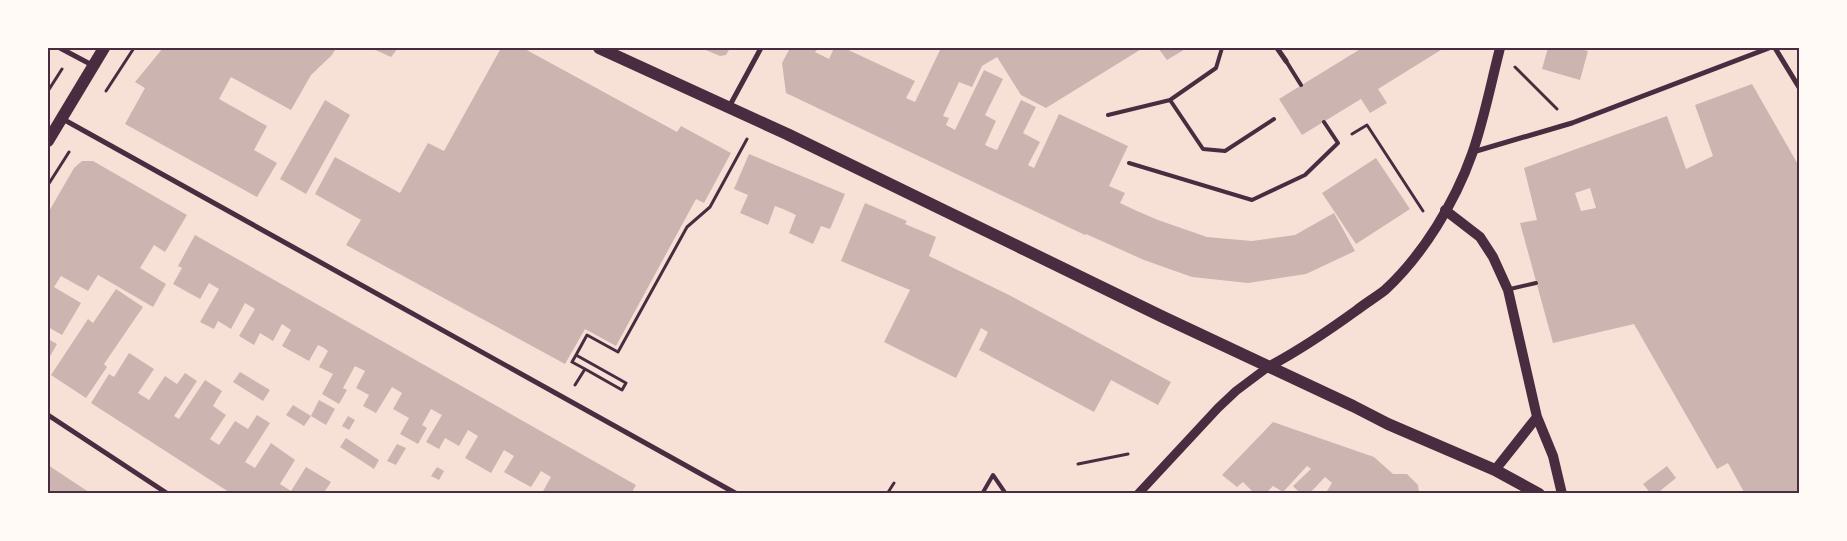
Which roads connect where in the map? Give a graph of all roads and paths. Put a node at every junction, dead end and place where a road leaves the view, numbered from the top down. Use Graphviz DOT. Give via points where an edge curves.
graph roads {
  1 [pos="60,48"];
  2 [pos="104,48"];
  3 [pos="599,48"];
  4 [pos="761,48"];
  5 [pos="1222,48"];
  6 [pos="1277,48"];
  7 [pos="1769,48"];
  8 [pos="1775,48"];
  9 [pos="1499,49"];
  10 [pos="72,55"];
  11 [pos="1286,62"];
  12 [pos="92,65"];
  13 [pos="1301,85"];
  14 [pos="1800,90"];
  15 [pos="48,91"];
  16 [pos="1170,100"];
  17 [pos="728,107"];
  18 [pos="1108,116"];
  19 [pos="61,118"];
  20 [pos="1274,119"];
  21 [pos="756,120"];
  22 [pos="1324,122"];
  23 [pos="1572,123"];
  24 [pos="48,140"];
  25 [pos="1338,143"];
  26 [pos="1472,152"];
  27 [pos="1129,163"];
  28 [pos="1446,210"];
  29 [pos="1434,229"];
  30 [pos="1536,283"];
  31 [pos="1508,290"];
  32 [pos="576,355"];
  33 [pos="1268,367"];
  34 [pos="584,369"];
  35 [pos="568,399"];
  36 [pos="48,415"];
  37 [pos="1537,417"];
  38 [pos="1128,454"];
  39 [pos="1078,464"];
  40 [pos="1495,470"];
  41 [pos="894,483"];
  42 [pos="168,494"];
  43 [pos="736,494"];
  44 [pos="887,494"];
  45 [pos="982,494"];
  46 [pos="1006,494"];
  47 [pos="1138,494"];
  48 [pos="1539,494"];
  49 [pos="1562,494"];
  1 -- 10 [label="street"];
  2 -- 12 [label="main road"];
  3 -- 17 [label="main road"];
  4 -- 17 [label="street"];
  5 -- 16 [label="lane" via="1216,68"];
  6 -- 11 [label="street"];
  7 -- 23 [label="street"];
  8 -- 14 [label="street"];
  9 -- 23 [label="path"];
  9 -- 26 [label="main road"];
  10 -- 12 [label="street"];
  10 -- 15 [label="path"];
  11 -- 13 [label="lane"];
  12 -- 19 [label="main road"];
  16 -- 18 [label="lane"];
  16 -- 20 [label="lane" via="1202,149 1225,151"];
  17 -- 21 [label="main road"];
  19 -- 24 [label="main road"];
  19 -- 35 [label="street"];
  21 -- 32 [label="path" via="710,207 686,227 618,352 587,335"];
  21 -- 33 [label="main road"];
  22 -- 25 [label="lane"];
  23 -- 26 [label="street"];
  25 -- 27 [label="lane" via="1305,176 1252,200"];
  25 -- 29 [label="path" via="1367,125"];
  26 -- 28 [label="main road"];
  28 -- 29 [label="main road"];
  28 -- 31 [label="main road" via="1480,237"];
  29 -- 33 [label="main road" via="1407,267 1384,290 1335,327"];
  30 -- 31 [label="lane"];
  31 -- 37 [label="main road"];
  32 -- 34 [label="path" via="572,362"];
  32 -- 34 [label="path" via="626,382 622,390"];
  33 -- 40 [label="main road"];
  33 -- 47 [label="street" via="1218,408"];
  34 -- 35 [label="path"];
  35 -- 43 [label="street"];
  36 -- 42 [label="street"];
  37 -- 40 [label="main road"];
  37 -- 49 [label="main road" via="1553,456"];
  38 -- 39 [label="path"];
  40 -- 48 [label="main road"];
  41 -- 44 [label="path"];
  45 -- 46 [label="lane" via="993,475"];
}
